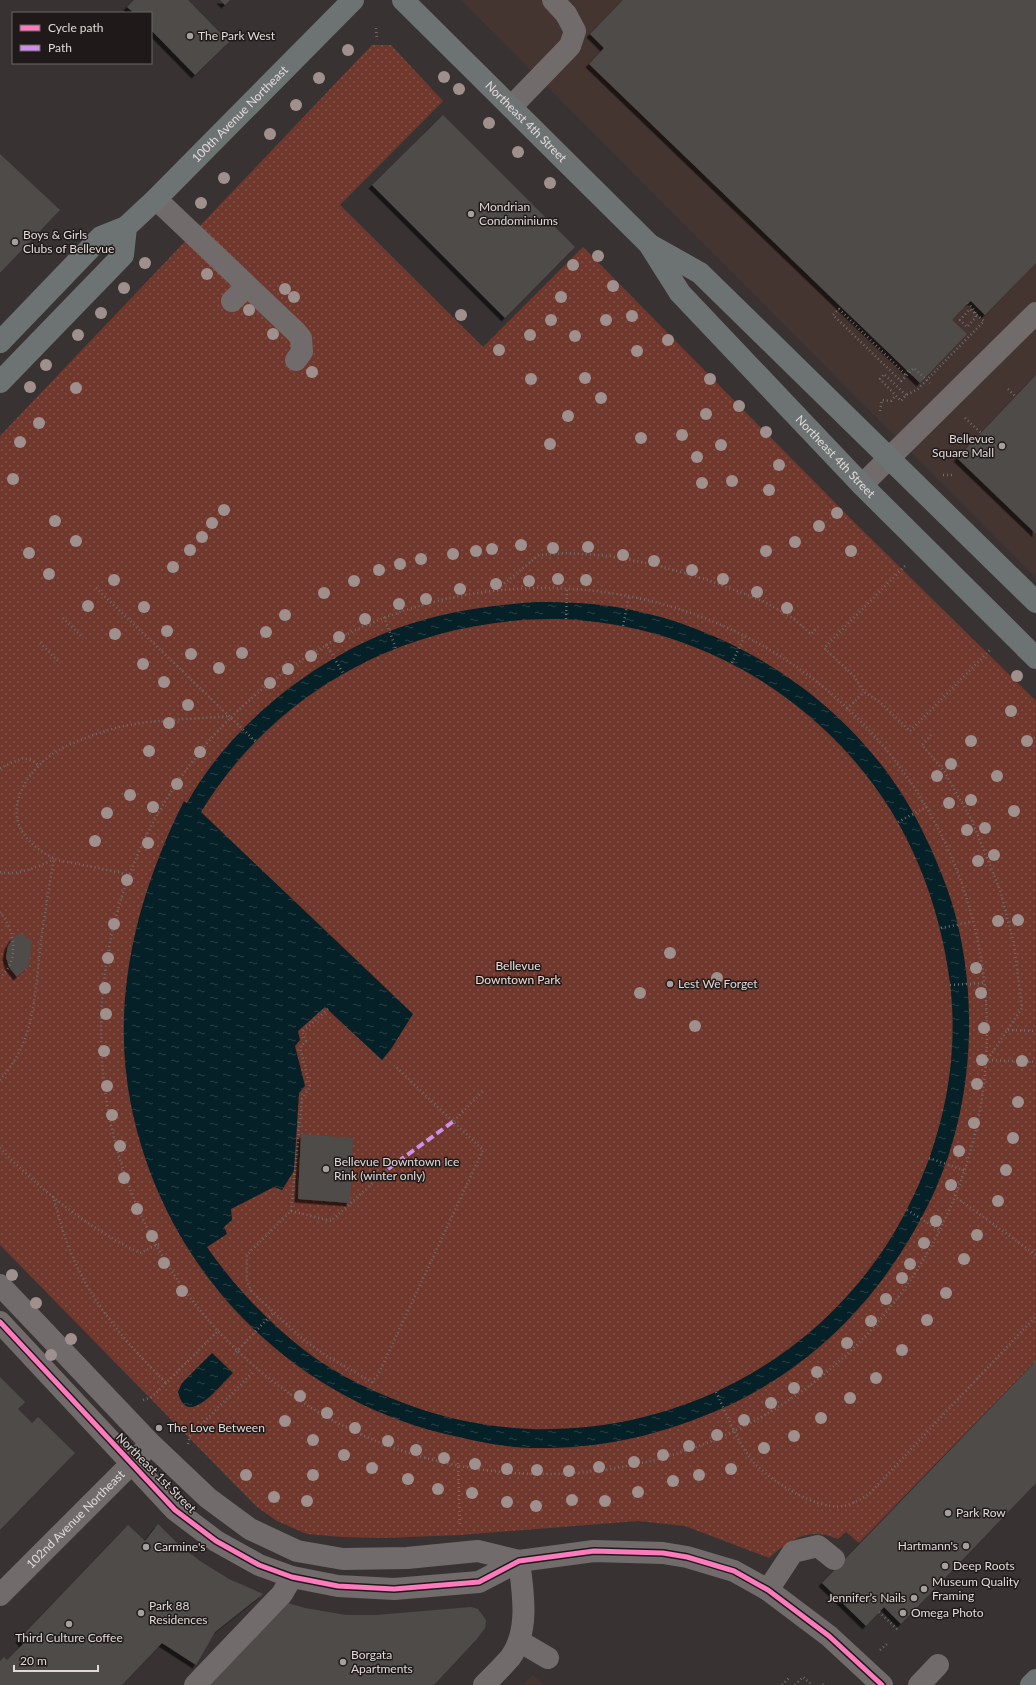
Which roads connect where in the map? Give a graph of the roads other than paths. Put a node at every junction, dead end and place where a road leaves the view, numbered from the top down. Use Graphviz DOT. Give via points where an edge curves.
graph roads {
  1 [pos="353,0"];
  2 [pos="404,0"];
  3 [pos="553,0"];
  4 [pos="511,107"];
  5 [pos="156,200"];
  6 [pos="126,227"];
  7 [pos="649,244"];
  8 [pos="247,286"];
  9 [pos="232,302"];
  10 [pos="1036,314"];
  11 [pos="0,342"];
  12 [pos="296,360"];
  13 [pos="0,382"];
  14 [pos="890,458"];
  15 [pos="862,485"];
  16 [pos="1036,602"];
  17 [pos="1036,658"];
  18 [pos="0,1285"];
  19 [pos="0,1322"];
  20 [pos="151,1444"];
  21 [pos="131,1464"];
  22 [pos="834,1559"];
  23 [pos="519,1561"];
  24 [pos="292,1577"];
  25 [pos="768,1590"];
  26 [pos="0,1595"];
  27 [pos="519,1641"];
  28 [pos="548,1658"];
  29 [pos="938,1665"];
  30 [pos="1036,1680"];
  31 [pos="195,1685"];
  32 [pos="484,1685"];
  33 [pos="882,1685"];
  34 [pos="919,1685"];
  35 [pos="1031,1685"];
  1 -- 5 [label="main road, 100th Avenue Northeast"];
  2 -- 4 [label="main road, Northeast 4th Street"];
  3 -- 4 [label="street" via="566,14 576,31 570,46"];
  4 -- 7 [label="main road, Northeast 4th Street"];
  5 -- 6 [label="main road, 100th Avenue Northeast"];
  5 -- 8 [label="street"];
  6 -- 11 [label="main road, 100th Avenue Northeast" via="101,237"];
  6 -- 13 [label="main road" via="123,255"];
  7 -- 14 [label="main road, Northeast 4th Street" via="700,273"];
  7 -- 15 [label="main road, Northeast 4th Street" via="680,293"];
  8 -- 9 [label="street"];
  8 -- 12 [label="street" via="301,338 302,352"];
  10 -- 14 [label="street"];
  14 -- 15 [label="street"];
  14 -- 16 [label="main road, Northeast 4th Street"];
  15 -- 17 [label="main road, Northeast 4th Street"];
  18 -- 20 [label="street, Northeast 1st Street"];
  19 -- 21 [label="street, Northeast 1st Street"];
  20 -- 21 [label="street, 102nd Avenue Northeast"];
  20 -- 23 [label="street, Northeast 1st Street" via="208,1498 250,1530 297,1551 342,1559 407,1558 478,1550"];
  21 -- 24 [label="street, Northeast 1st Street" via="175,1510 216,1542 258,1565"];
  21 -- 26 [label="street, 102nd Avenue Northeast"];
  22 -- 25 [label="street" via="818,1546 793,1552"];
  23 -- 24 [label="street, Northeast 1st Street" via="479,1582 394,1589 338,1586"];
  23 -- 25 [label="street" via="594,1551 663,1553 700,1560 734,1571"];
  23 -- 27 [label="street" via="523,1610"];
  24 -- 31 [label="street" via="282,1594"];
  25 -- 33 [label="street" via="829,1636"];
  27 -- 28 [label="street"];
  27 -- 32 [label="street" via="510,1657"];
  29 -- 34 [label="street"];
  30 -- 35 [label="main road"];
}
